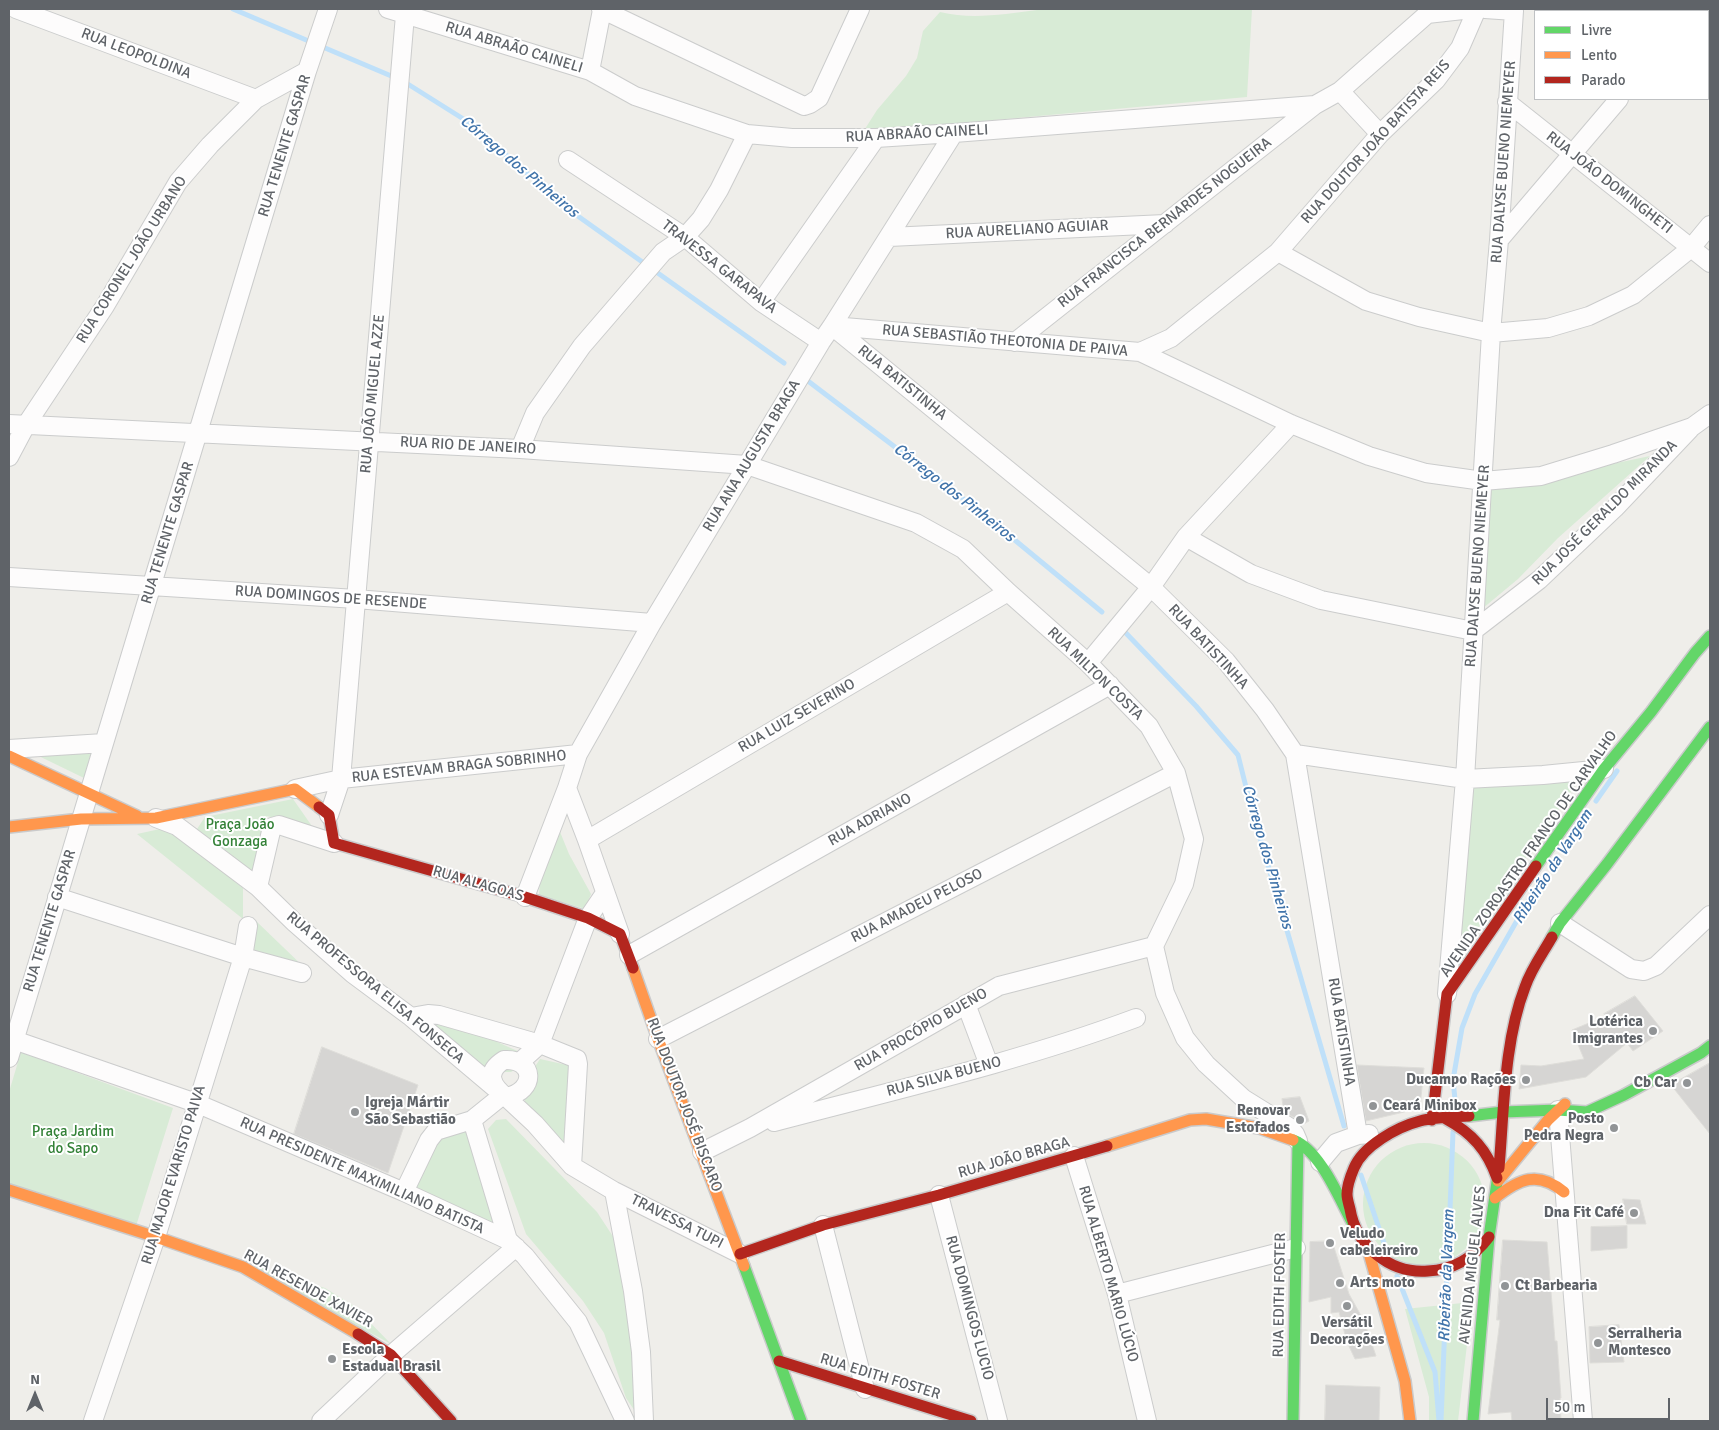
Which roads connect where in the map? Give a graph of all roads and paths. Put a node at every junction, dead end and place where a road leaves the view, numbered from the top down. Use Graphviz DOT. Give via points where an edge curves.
graph roads {
  1 [pos="16,9"];
  2 [pos="328,9"];
  3 [pos="388,9"];
  4 [pos="602,9"];
  5 [pos="860,9"];
  6 [pos="1472,9"];
  7 [pos="1476,9"];
  8 [pos="1485,9"];
  9 [pos="1514,9"];
  10 [pos="1430,11"];
  11 [pos="406,12"];
  12 [pos="307,71"];
  13 [pos="590,71"];
  14 [pos="1340,91"];
  15 [pos="256,99"];
  16 [pos="1618,100"];
  17 [pos="1508,102"];
  18 [pos="1315,105"];
  19 [pos="954,133"];
  20 [pos="747,134"];
  21 [pos="1380,134"];
  22 [pos="876,138"];
  23 [pos="1572,155"];
  24 [pos="568,160"];
  25 [pos="1165,224"];
  26 [pos="1710,225"];
  27 [pos="889,237"];
  28 [pos="682,239"];
  29 [pos="1500,240"];
  30 [pos="1691,248"];
  31 [pos="1278,252"];
  32 [pos="1710,263"];
  33 [pos="760,302"];
  34 [pos="832,326"];
  35 [pos="1491,333"];
  36 [pos="821,342"];
  37 [pos="1015,342"];
  38 [pos="1140,352"];
  39 [pos="1710,414"];
  40 [pos="1291,424"];
  41 [pos="17,425"];
  42 [pos="1692,427"];
  43 [pos="198,433"];
  44 [pos="369,441"];
  45 [pos="520,449"];
  46 [pos="9,457"];
  47 [pos="747,465"];
  48 [pos="1483,481"];
  49 [pos="1186,537"];
  50 [pos="9,576"];
  51 [pos="151,586"];
  52 [pos="1151,587"];
  53 [pos="1008,592"];
  54 [pos="356,599"];
  55 [pos="652,623"];
  56 [pos="1473,631"];
  57 [pos="1710,636"];
  58 [pos="1088,663"];
  59 [pos="1110,685"];
  60 [pos="1710,727"];
  61 [pos="104,743"];
  62 [pos="9,749"];
  63 [pos="578,754"];
  64 [pos="1295,754"];
  65 [pos="9,756"];
  66 [pos="1604,769"];
  67 [pos="1176,773"];
  68 [pos="340,779"];
  69 [pos="1465,779"];
  70 [pos="567,788"];
  71 [pos="295,789"];
  72 [pos="88,794"];
  73 [pos="329,815"];
  74 [pos="148,818"];
  75 [pos="81,819"];
  76 [pos="9,827"];
  77 [pos="587,840"];
  78 [pos="334,843"];
  79 [pos="258,887"];
  80 [pos="605,893"];
  81 [pos="57,897"];
  82 [pos="525,897"];
  83 [pos="1710,915"];
  84 [pos="588,918"];
  85 [pos="1560,923"];
  86 [pos="248,926"];
  87 [pos="620,934"];
  88 [pos="1154,946"];
  89 [pos="629,954"];
  90 [pos="243,957"];
  91 [pos="302,973"];
  92 [pos="1447,994"];
  93 [pos="966,1004"];
  94 [pos="411,1017"];
  95 [pos="1136,1018"];
  96 [pos="658,1039"];
  97 [pos="14,1040"];
  98 [pos="540,1044"];
  99 [pos="1710,1046"];
  100 [pos="9,1058"];
  101 [pos="520,1062"];
  102 [pos="988,1065"];
  103 [pos="501,1093"];
  104 [pos="196,1103"];
  105 [pos="1565,1105"];
  106 [pos="1503,1112"];
  107 [pos="1446,1119"];
  108 [pos="472,1120"];
  109 [pos="1426,1121"];
  110 [pos="750,1128"];
  111 [pos="1395,1131"];
  112 [pos="1358,1135"];
  113 [pos="1298,1142"];
  114 [pos="702,1152"];
  115 [pos="1074,1156"];
  116 [pos="1320,1162"];
  117 [pos="572,1166"];
  118 [pos="1297,1169"];
  119 [pos="1498,1181"];
  120 [pos="9,1190"];
  121 [pos="614,1191"];
  122 [pos="404,1192"];
  123 [pos="1564,1192"];
  124 [pos="939,1195"];
  125 [pos="1495,1198"];
  126 [pos="1352,1222"];
  127 [pos="823,1225"];
  128 [pos="156,1237"];
  129 [pos="1489,1237"];
  130 [pos="512,1243"];
  131 [pos="1366,1246"];
  132 [pos="1296,1248"];
  133 [pos="740,1254"];
  134 [pos="1117,1294"];
  135 [pos="390,1355"];
  136 [pos="779,1361"];
  137 [pos="865,1389"];
  138 [pos="624,1420"];
  139 [pos="93,1421"];
  140 [pos="321,1421"];
  141 [pos="452,1421"];
  142 [pos="644,1421"];
  143 [pos="801,1421"];
  144 [pos="972,1421"];
  145 [pos="998,1421"];
  146 [pos="1147,1421"];
  147 [pos="1293,1421"];
  148 [pos="1410,1421"];
  149 [pos="1473,1421"];
  150 [pos="1583,1421"];
  1 -- 15 [label="street, RUA LEOPOLDINA"];
  2 -- 12 [label="street, RUA TENENTE GASPAR"];
  3 -- 11 [label="street, RUA ABRAÃO CAINELI"];
  4 -- 5 [label="street" via="804,106 819,98"];
  4 -- 13 [label="street"];
  6 -- 10 [label="street"];
  7 -- 21 [label="street, RUA DOUTOR JOÃO BATISTA REIS" via="1460,48 1436,80"];
  8 -- 9 [label="street"];
  9 -- 17 [label="street, RUA DALYSE BUENO NIEMEYER"];
  10 -- 14 [label="street, RUA ABRAÃO CAINELI"];
  11 -- 13 [label="street, RUA ABRAÃO CAINELI"];
  11 -- 44 [label="street, RUA JOÃO MIGUEL AZZE"];
  12 -- 15 [label="street, RUA CORONEL JOÃO URBANO"];
  12 -- 43 [label="street, RUA TENENTE GASPAR"];
  13 -- 20 [label="street, RUA ABRAÃO CAINELI" via="635,96"];
  14 -- 18 [label="street, RUA ABRAÃO CAINELI"];
  14 -- 21 [label="street"];
  15 -- 41 [label="street, RUA CORONEL JOÃO URBANO" via="178,182 105,306"];
  16 -- 23 [label="street"];
  17 -- 23 [label="street, RUA JOÃO DOMINGHETI"];
  17 -- 29 [label="street, RUA DALYSE BUENO NIEMEYER"];
  18 -- 19 [label="street, RUA ABRAÃO CAINELI"];
  18 -- 25 [label="street, RUA FRANCISCA BERNARDES NOGUEIRA"];
  19 -- 22 [label="street, RUA ABRAÃO CAINELI"];
  19 -- 27 [label="street, RUA ANA AUGUSTA BRAGA"];
  20 -- 22 [label="street, RUA ABRAÃO CAINELI" via="792,138"];
  20 -- 28 [label="street" via="719,190 701,219"];
  21 -- 31 [label="street, RUA DOUTOR JOÃO BATISTA REIS"];
  22 -- 33 [label="street"];
  23 -- 29 [label="street"];
  23 -- 30 [label="street, RUA JOÃO DOMINGHETI"];
  24 -- 28 [label="street, TRAVESSA GARAPAVA"];
  25 -- 27 [label="street, RUA AURELIANO AGUIAR"];
  25 -- 37 [label="street, RUA FRANCISCA BERNARDES NOGUEIRA"];
  26 -- 30 [label="street"];
  27 -- 34 [label="street, RUA ANA AUGUSTA BRAGA"];
  28 -- 33 [label="street, TRAVESSA GARAPAVA"];
  28 -- 45 [label="street" via="663,252 582,346 535,413"];
  29 -- 35 [label="street, RUA DALYSE BUENO NIEMEYER"];
  30 -- 32 [label="street, RUA JOÃO DOMINGHETI"];
  30 -- 35 [label="street" via="1634,295 1589,316 1548,328"];
  31 -- 35 [label="street" via="1366,301 1419,318"];
  31 -- 38 [label="street, RUA DOUTOR JOÃO BATISTA REIS" via="1171,338"];
  33 -- 36 [label="street, TRAVESSA GARAPAVA"];
  34 -- 36 [label="street, RUA ANA AUGUSTA BRAGA"];
  34 -- 37 [label="street, RUA SEBASTIÃO THEOTONIA DE PAIVA"];
  34 -- 52 [label="street, RUA BATISTINHA"];
  35 -- 48 [label="street, RUA DALYSE BUENO NIEMEYER"];
  36 -- 47 [label="street, RUA ANA AUGUSTA BRAGA"];
  37 -- 38 [label="street, RUA SEBASTIÃO THEOTONIA DE PAIVA"];
  38 -- 40 [label="street, RUA SEBASTIÃO THEOTONIA DE PAIVA"];
  39 -- 42 [label="street, RUA SEBASTIÃO THEOTONIA DE PAIVA"];
  40 -- 48 [label="street, RUA SEBASTIÃO THEOTONIA DE PAIVA" via="1369,456 1426,473"];
  40 -- 49 [label="street"];
  41 -- 43 [label="street, RUA RIO DE JANEIRO"];
  41 -- 46 [label="street, RUA CORONEL JOÃO URBANO"];
  42 -- 48 [label="street, RUA SEBASTIÃO THEOTONIA DE PAIVA" via="1541,476"];
  42 -- 56 [label="street, RUA JOSÉ GERALDO MIRANDA" via="1615,508 1539,580"];
  43 -- 44 [label="street, RUA RIO DE JANEIRO"];
  43 -- 51 [label="street, RUA TENENTE GASPAR"];
  44 -- 45 [label="street, RUA RIO DE JANEIRO"];
  44 -- 54 [label="street, RUA JOÃO MIGUEL AZZE"];
  45 -- 47 [label="street, RUA RIO DE JANEIRO"];
  47 -- 53 [label="street, RUA MILTON COSTA" via="916,523 963,549"];
  47 -- 55 [label="street, RUA ANA AUGUSTA BRAGA"];
  48 -- 56 [label="street, RUA DALYSE BUENO NIEMEYER"];
  49 -- 52 [label="street"];
  49 -- 56 [label="street" via="1251,574 1322,600"];
  50 -- 51 [label="street, RUA DOMINGOS DE RESENDE"];
  51 -- 54 [label="street, RUA DOMINGOS DE RESENDE"];
  51 -- 61 [label="street, RUA TENENTE GASPAR"];
  52 -- 58 [label="street"];
  52 -- 64 [label="street, RUA BATISTINHA" via="1226,661"];
  53 -- 58 [label="street, RUA MILTON COSTA"];
  53 -- 77 [label="street, RUA LUIZ SEVERINO"];
  54 -- 55 [label="street, RUA DOMINGOS DE RESENDE"];
  54 -- 68 [label="street, RUA JOÃO MIGUEL AZZE"];
  55 -- 63 [label="street, RUA ANA AUGUSTA BRAGA"];
  56 -- 69 [label="street, RUA DALYSE BUENO NIEMEYER"];
  57 -- 66 [label="main road, AVENIDA ZOROASTRO FRANCO DE CARVALHO"];
  58 -- 59 [label="street, RUA MILTON COSTA"];
  59 -- 67 [label="street, RUA MILTON COSTA" via="1148,726"];
  59 -- 89 [label="street, RUA ADRIANO"];
  60 -- 85 [label="main road"];
  61 -- 62 [label="street"];
  61 -- 72 [label="street, RUA TENENTE GASPAR"];
  63 -- 68 [label="street, RUA ESTEVAM BRAGA SOBRINHO"];
  63 -- 70 [label="street, RUA ANA AUGUSTA BRAGA"];
  64 -- 69 [label="street"];
  64 -- 112 [label="street, RUA BATISTINHA"];
  65 -- 72 [label="main road"];
  66 -- 69 [label="street"];
  66 -- 92 [label="main road, AVENIDA ZOROASTRO FRANCO DE CARVALHO"];
  67 -- 88 [label="street, RUA MILTON COSTA" via="1194,839 1184,884"];
  67 -- 96 [label="street, RUA AMADEU PELOSO"];
  68 -- 71 [label="street"];
  68 -- 73 [label="street"];
  69 -- 92 [label="street, RUA DALYSE BUENO NIEMEYER"];
  70 -- 77 [label="street, RUA DOUTOR JOSÉ BISCARO"];
  70 -- 82 [label="street, RUA ANA AUGUSTA BRAGA"];
  71 -- 73 [label="main road"];
  71 -- 74 [label="main road"];
  72 -- 74 [label="main road"];
  72 -- 75 [label="street, RUA TENENTE GASPAR"];
  73 -- 78 [label="main road"];
  74 -- 75 [label="main road"];
  74 -- 79 [label="street" via="177,826"];
  75 -- 76 [label="main road"];
  75 -- 81 [label="street, RUA TENENTE GASPAR"];
  77 -- 80 [label="street, RUA DOUTOR JOSÉ BISCARO"];
  78 -- 79 [label="street, RUA ALAGOAS" via="279,824 272,827"];
  78 -- 82 [label="main road, RUA ALAGOAS"];
  79 -- 94 [label="street, RUA PROFESSORA ELISA FONSECA" via="353,974"];
  80 -- 84 [label="street"];
  80 -- 87 [label="street, RUA DOUTOR JOSÉ BISCARO"];
  81 -- 90 [label="street"];
  81 -- 97 [label="street, RUA TENENTE GASPAR"];
  82 -- 84 [label="main road, RUA ALAGOAS"];
  83 -- 85 [label="street" via="1656,966 1644,971 1631,969"];
  84 -- 87 [label="main road, RUA ALAGOAS"];
  84 -- 98 [label="street"];
  85 -- 106 [label="main road" via="1525,985 1508,1058"];
  86 -- 90 [label="street, RUA MAJOR EVARISTO PAIVA"];
  87 -- 89 [label="main road, RUA DOUTOR JOSÉ BISCARO"];
  88 -- 93 [label="street, RUA PROCÓPIO BUENO" via="999,986"];
  88 -- 113 [label="street" via="1165,993 1185,1038 1206,1064 1244,1099 1289,1127"];
  89 -- 96 [label="main road, RUA DOUTOR JOSÉ BISCARO"];
  90 -- 91 [label="street"];
  90 -- 104 [label="street, RUA MAJOR EVARISTO PAIVA"];
  92 -- 109 [label="main road, RUA DALYSE BUENO NIEMEYER"];
  93 -- 102 [label="street"];
  93 -- 110 [label="street, RUA PROCÓPIO BUENO"];
  94 -- 98 [label="street" via="440,1015"];
  94 -- 103 [label="street, RUA PROFESSORA ELISA FONSECA"];
  95 -- 102 [label="street, RUA SILVA BUENO"];
  96 -- 114 [label="main road, RUA DOUTOR JOSÉ BISCARO"];
  97 -- 100 [label="street, RUA TENENTE GASPAR"];
  97 -- 104 [label="street, RUA PRESIDENTE MAXIMILIANO BATISTA"];
  98 -- 101 [label="street"];
  98 -- 117 [label="street" via="576,1059 578,1064"];
  99 -- 105 [label="main road" via="1624,1095 1587,1112"];
  101 -- 103 [label="street" via="528,1076 523,1091"];
  101 -- 103 [label="street" via="504,1060 493,1071 492,1079"];
  102 -- 110 [label="street, RUA SILVA BUENO"];
  103 -- 108 [label="street"];
  103 -- 117 [label="street, RUA PROFESSORA ELISA FONSECA"];
  104 -- 122 [label="street, RUA PRESIDENTE MAXIMILIANO BATISTA"];
  104 -- 128 [label="street, RUA MAJOR EVARISTO PAIVA"];
  105 -- 106 [label="main road"];
  105 -- 119 [label="main road" via="1548,1120"];
  105 -- 123 [label="street"];
  106 -- 107 [label="main road"];
  106 -- 119 [label="main road, AVENIDA MIGUEL ALVES"];
  107 -- 109 [label="main road"];
  107 -- 119 [label="main road" via="1482,1144"];
  108 -- 122 [label="street" via="436,1131"];
  108 -- 130 [label="street"];
  109 -- 111 [label="main road"];
  110 -- 114 [label="street, RUA PROCÓPIO BUENO"];
  111 -- 112 [label="street"];
  111 -- 126 [label="main road" via="1372,1144 1354,1167 1348,1194"];
  112 -- 116 [label="street" via="1336,1143"];
  113 -- 115 [label="main road, RUA JOÃO BRAGA" via="1259,1128 1206,1119 1190,1120"];
  113 -- 116 [label="main road"];
  113 -- 118 [label="main road, RUA EDITH FOSTER"];
  114 -- 133 [label="main road, RUA DOUTOR JOSÉ BISCARO"];
  115 -- 124 [label="main road, RUA JOÃO BRAGA"];
  115 -- 134 [label="street, RUA ALBERTO MARIO LÚCIO"];
  116 -- 118 [label="main road" via="1304,1163"];
  116 -- 126 [label="main road"];
  117 -- 121 [label="street, RUA PROFESSORA ELISA FONSECA"];
  118 -- 132 [label="main road, RUA EDITH FOSTER"];
  119 -- 125 [label="main road, AVENIDA MIGUEL ALVES"];
  120 -- 128 [label="main road, RUA RESENDE XAVIER"];
  121 -- 133 [label="street, TRAVESSA TUPI"];
  121 -- 142 [label="street" via="641,1352"];
  122 -- 130 [label="street, RUA PRESIDENTE MAXIMILIANO BATISTA"];
  123 -- 125 [label="main road" via="1548,1180 1530,1178"];
  123 -- 150 [label="street"];
  124 -- 127 [label="main road, RUA JOÃO BRAGA"];
  124 -- 145 [label="street, RUA DOMINGOS LUCIO"];
  125 -- 129 [label="main road, AVENIDA MIGUEL ALVES"];
  126 -- 131 [label="main road"];
  127 -- 133 [label="main road, RUA JOÃO BRAGA"];
  127 -- 137 [label="street"];
  128 -- 135 [label="main road, RUA RESENDE XAVIER" via="243,1267 351,1328"];
  128 -- 139 [label="street, RUA MAJOR EVARISTO PAIVA"];
  129 -- 131 [label="main road" via="1466,1260 1435,1271 1418,1272 1390,1264"];
  129 -- 149 [label="main road, AVENIDA MIGUEL ALVES"];
  130 -- 135 [label="street"];
  130 -- 138 [label="street, RUA PRESIDENTE MAXIMILIANO BATISTA" via="578,1322"];
  131 -- 148 [label="main road" via="1405,1381"];
  132 -- 134 [label="street"];
  132 -- 147 [label="main road, RUA EDITH FOSTER"];
  133 -- 136 [label="main road, RUA DOUTOR JOSÉ BISCARO"];
  134 -- 146 [label="street, RUA ALBERTO MARIO LÚCIO"];
  135 -- 140 [label="street"];
  135 -- 141 [label="main road, RUA RESENDE XAVIER"];
  136 -- 137 [label="main road, RUA EDITH FOSTER"];
  136 -- 143 [label="main road, RUA DOUTOR JOSÉ BISCARO"];
  137 -- 144 [label="main road, RUA EDITH FOSTER"];
}
